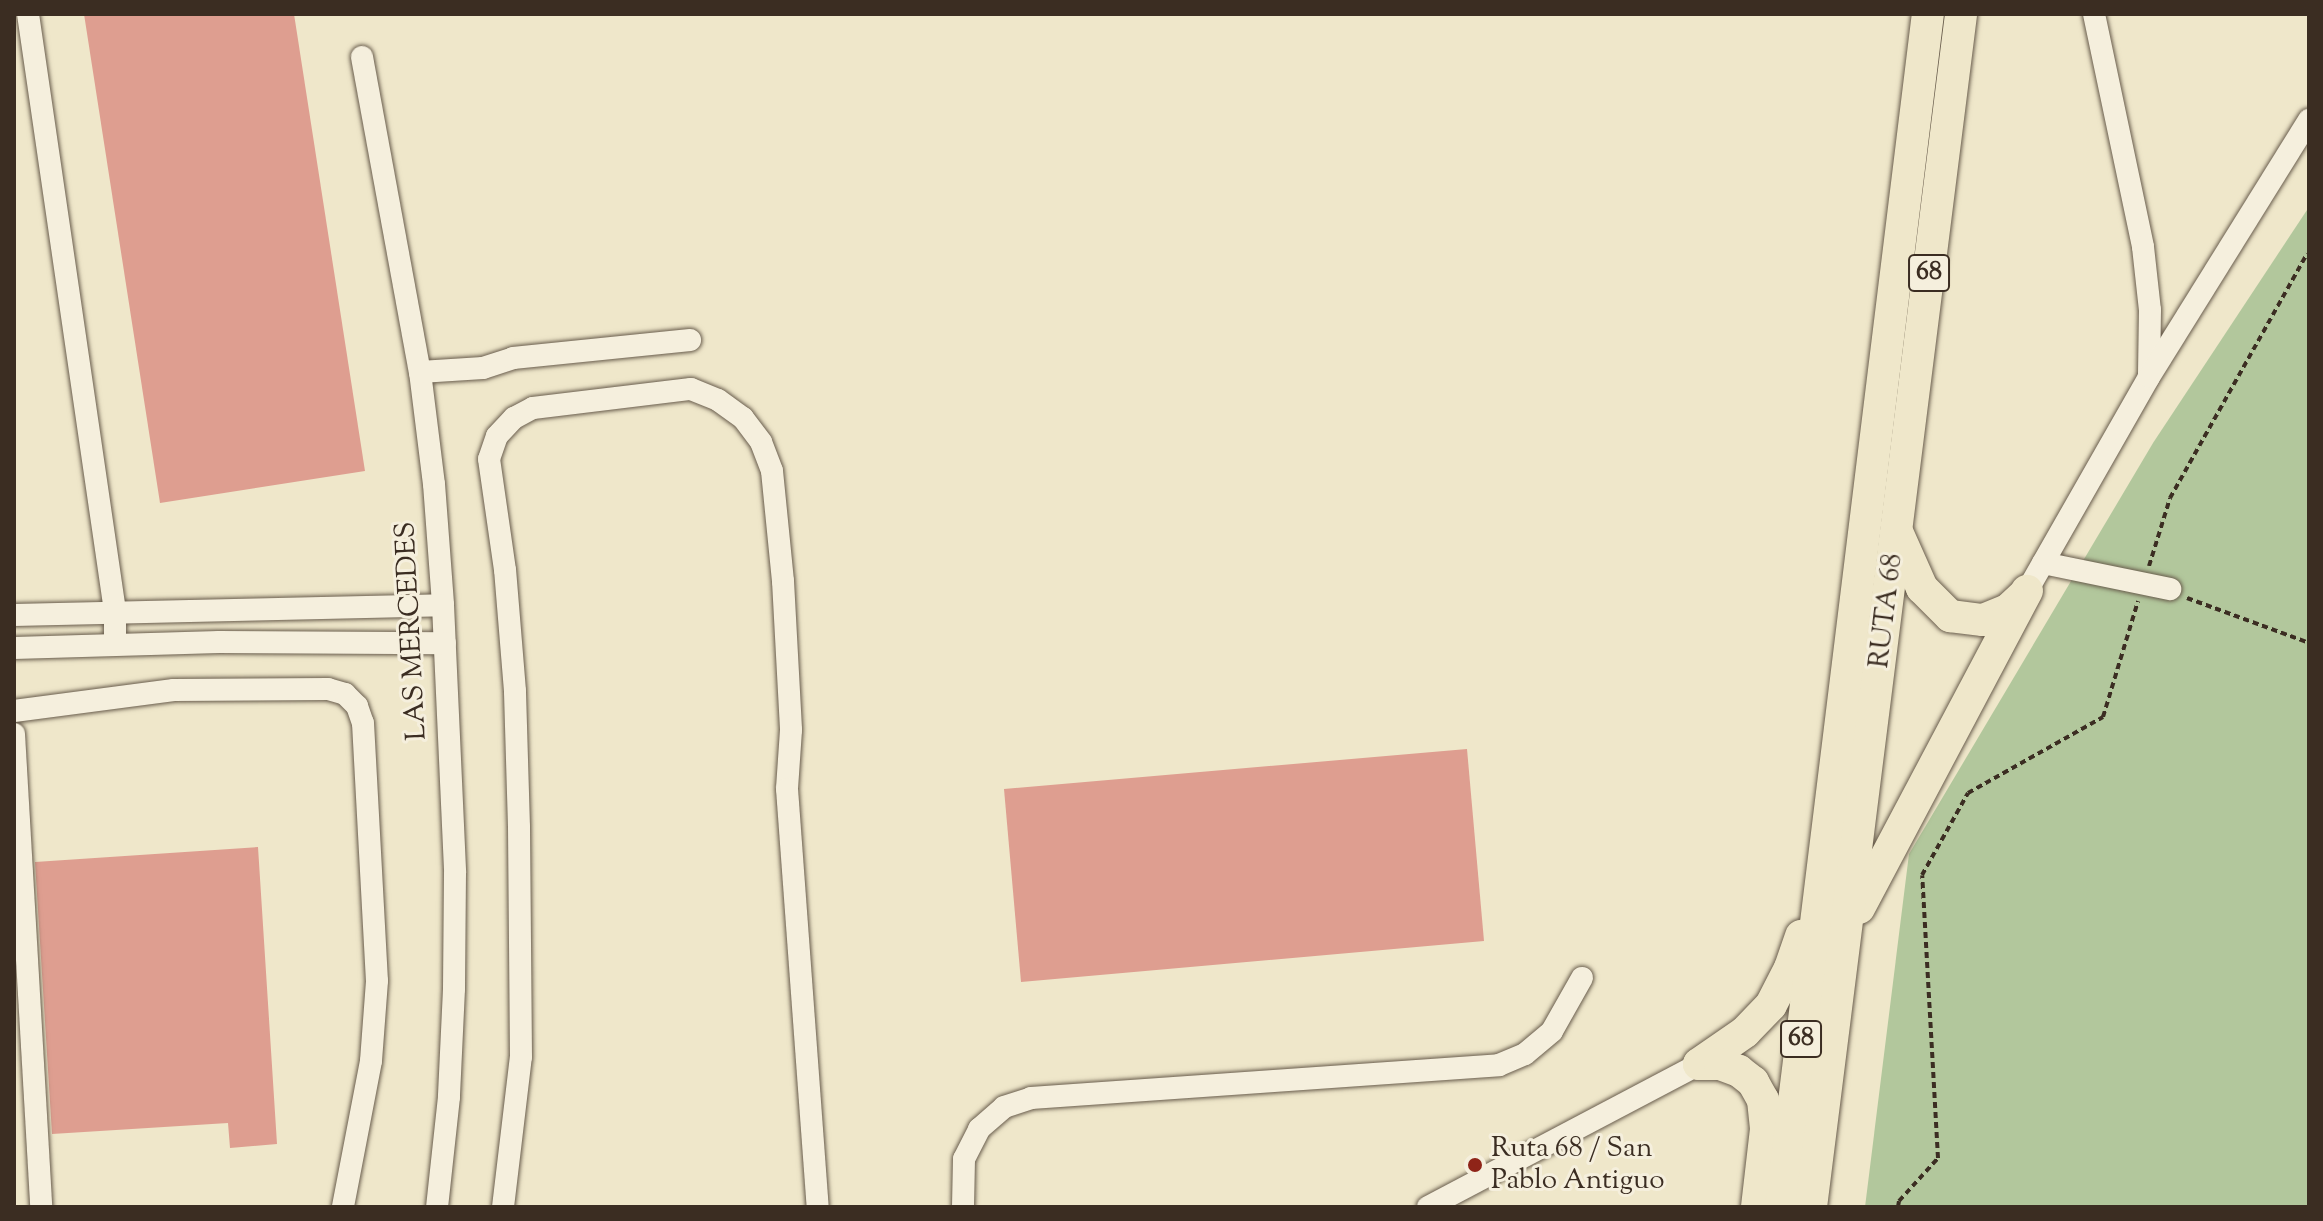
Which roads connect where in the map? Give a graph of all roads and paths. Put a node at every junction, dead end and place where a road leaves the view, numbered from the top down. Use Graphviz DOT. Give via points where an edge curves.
graph roads {
  1 [pos="28,14"];
  2 [pos="1928,14"];
  3 [pos="1961,14"];
  4 [pos="2094,14"];
  5 [pos="362,57"];
  6 [pos="2309,120"];
  7 [pos="2307,254"];
  8 [pos="690,340"];
  9 [pos="420,372"];
  10 [pos="2149,377"];
  11 [pos="1897,531"];
  12 [pos="2043,563"];
  13 [pos="2143,583"];
  14 [pos="2027,591"];
  15 [pos="2176,593"];
  16 [pos="443,605"];
  17 [pos="115,611"];
  18 [pos="14,615"];
  19 [pos="445,643"];
  20 [pos="2309,643"];
  21 [pos="115,644"];
  22 [pos="14,648"];
  23 [pos="14,711"];
  24 [pos="14,734"];
  25 [pos="1821,872"];
  26 [pos="1849,929"];
  27 [pos="1582,978"];
  28 [pos="1699,1064"];
  29 [pos="41,1207"];
  30 [pos="343,1207"];
  31 [pos="437,1207"];
  32 [pos="503,1207"];
  33 [pos="818,1207"];
  34 [pos="963,1207"];
  35 [pos="1428,1207"];
  36 [pos="1757,1207"];
  37 [pos="1781,1207"];
  38 [pos="1811,1207"];
  39 [pos="1898,1207"];
  1 -- 17 [label="street"];
  2 -- 25 [label="highway, RUTA 68 / 68"];
  3 -- 11 [label="highway, RUTA 68 / 68"];
  4 -- 10 [label="street" via="2143,247 2150,310"];
  5 -- 9 [label="street, LAS MERCEDES"];
  6 -- 10 [label="street"];
  7 -- 13 [label="path" via="2170,498"];
  8 -- 9 [label="street"];
  9 -- 16 [label="street, LAS MERCEDES"];
  10 -- 12 [label="street"];
  11 -- 14 [label="highway" via="1922,588 1950,616 1976,621 1997,616"];
  11 -- 26 [label="highway, RUTA 68 / 68"];
  12 -- 13 [label="street"];
  12 -- 14 [label="street"];
  13 -- 15 [label="street"];
  13 -- 39 [label="path" via="2103,717 1968,793 1922,875 1938,1158"];
  14 -- 26 [label="highway"];
  15 -- 20 [label="path"];
  16 -- 17 [label="street"];
  16 -- 19 [label="street, LAS MERCEDES"];
  17 -- 18 [label="street"];
  17 -- 21 [label="street"];
  19 -- 21 [label="street"];
  19 -- 31 [label="street, LAS MERCEDES" via="455,873 454,989"];
  21 -- 22 [label="street"];
  23 -- 30 [label="street" via="174,690 328,689 345,694 357,706 363,723 377,981 371,1061"];
  24 -- 29 [label="street"];
  25 -- 28 [label="highway" via="1790,968 1771,1005 1745,1032"];
  25 -- 37 [label="highway, RUTA 68 / 68"];
  26 -- 38 [label="highway, RUTA 68 / 68"];
  27 -- 34 [label="street" via="1552,1031 1525,1054 1499,1065 1031,1098 1004,1107 979,1129 964,1159"];
  28 -- 35 [label="street"];
  28 -- 36 [label="highway" via="1739,1071 1763,1100 1766,1129"];
  32 -- 33 [label="street" via="521,1057 519,827 514,676 489,459 497,436 533,408 691,389 743,418 761,442 772,471 790,715 787,789"];
}
